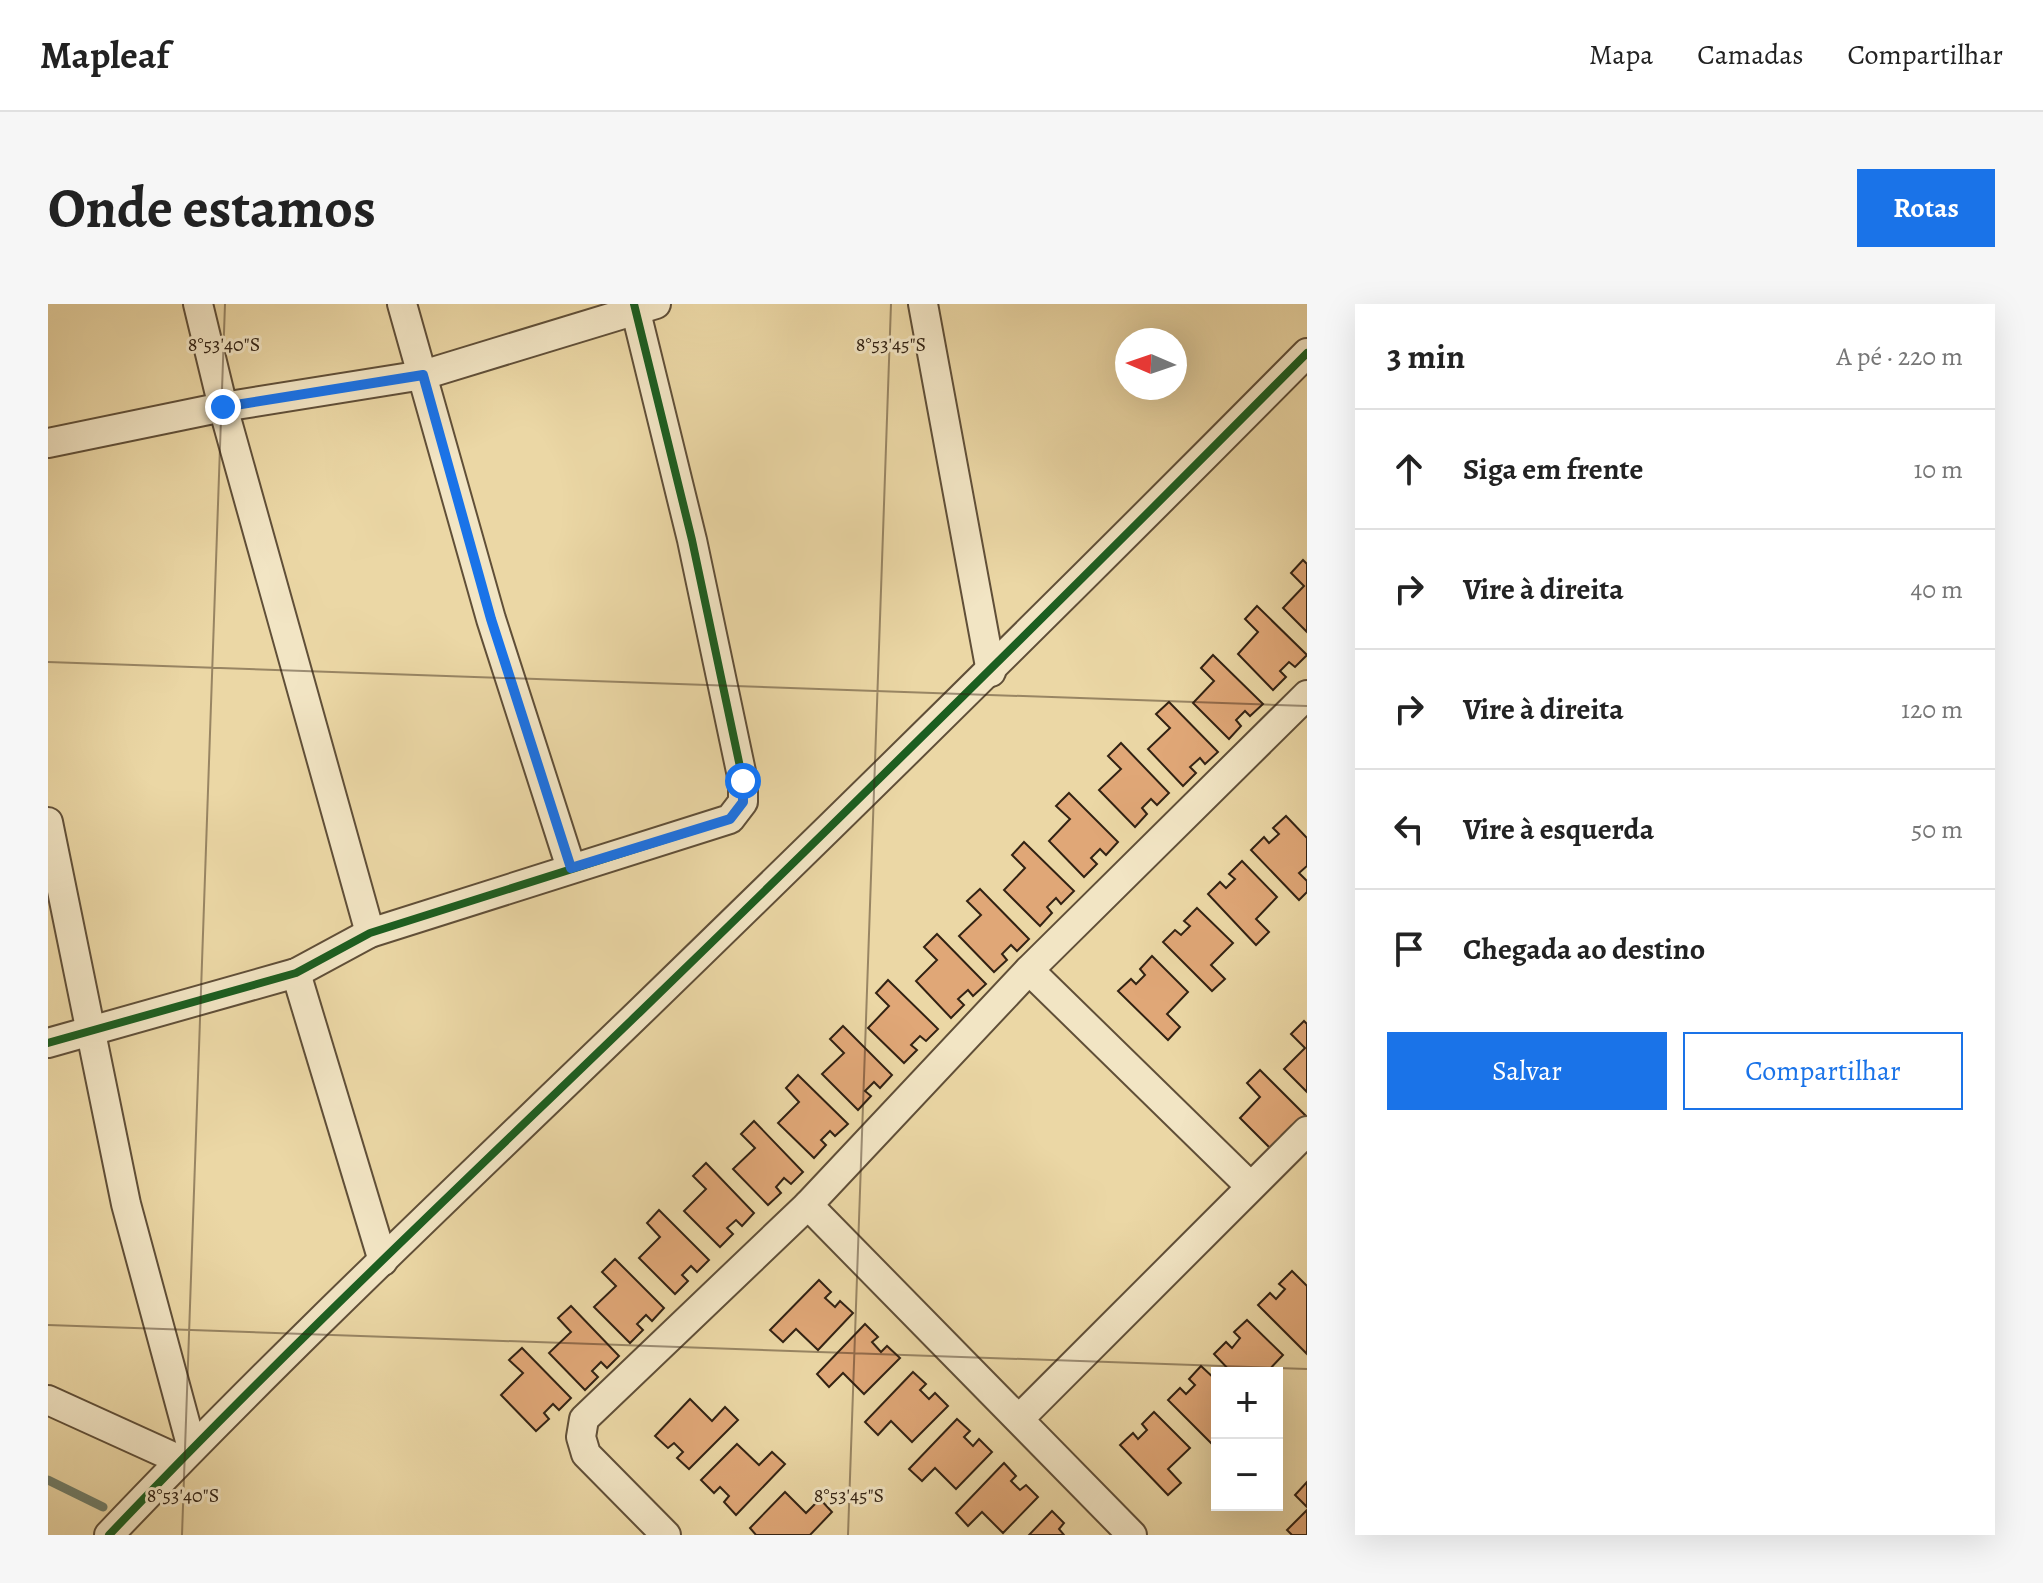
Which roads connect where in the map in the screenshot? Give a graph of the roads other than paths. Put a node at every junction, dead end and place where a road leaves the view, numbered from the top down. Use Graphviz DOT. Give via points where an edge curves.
graph roads {
  1 [pos="198,304"];
  2 [pos="402,304"];
  3 [pos="923,304"];
  4 [pos="642,306"];
  5 [pos="1307,353"];
  6 [pos="423,375"];
  7 [pos="223,407"];
  8 [pos="48,443"];
  9 [pos="991,672"];
  10 [pos="1307,695"];
  11 [pos="48,822"];
  12 [pos="571,868"];
  13 [pos="370,933"];
  14 [pos="1029,970"];
  15 [pos="296,973"];
  16 [pos="89,1032"];
  17 [pos="48,1043"];
  18 [pos="1307,1131"];
  19 [pos="1250,1186"];
  20 [pos="808,1205"];
  21 [pos="383,1261"];
  22 [pos="48,1400"];
  23 [pos="1019,1419"];
  24 [pos="186,1454"];
  25 [pos="109,1535"];
  26 [pos="666,1535"];
  27 [pos="1132,1535"];
  1 -- 7 [label="street"];
  2 -- 6 [label="street"];
  3 -- 9 [label="street"];
  4 -- 6 [label="street"];
  4 -- 12 [label="street" via="743,781 743,802 730,819"];
  5 -- 9 [label="street"];
  6 -- 7 [label="street"];
  6 -- 12 [label="street" via="491,619"];
  7 -- 8 [label="street"];
  7 -- 13 [label="street"];
  9 -- 21 [label="street"];
  10 -- 14 [label="street"];
  11 -- 16 [label="street"];
  12 -- 13 [label="street"];
  13 -- 15 [label="street"];
  14 -- 19 [label="street"];
  14 -- 20 [label="street"];
  15 -- 16 [label="street"];
  15 -- 21 [label="street"];
  16 -- 17 [label="street"];
  16 -- 24 [label="street"];
  18 -- 19 [label="street"];
  19 -- 23 [label="street"];
  20 -- 23 [label="street"];
  20 -- 26 [label="street" via="584,1419 581,1437 586,1454"];
  21 -- 24 [label="street"];
  22 -- 24 [label="street"];
  23 -- 27 [label="street"];
  24 -- 25 [label="street"];
}
